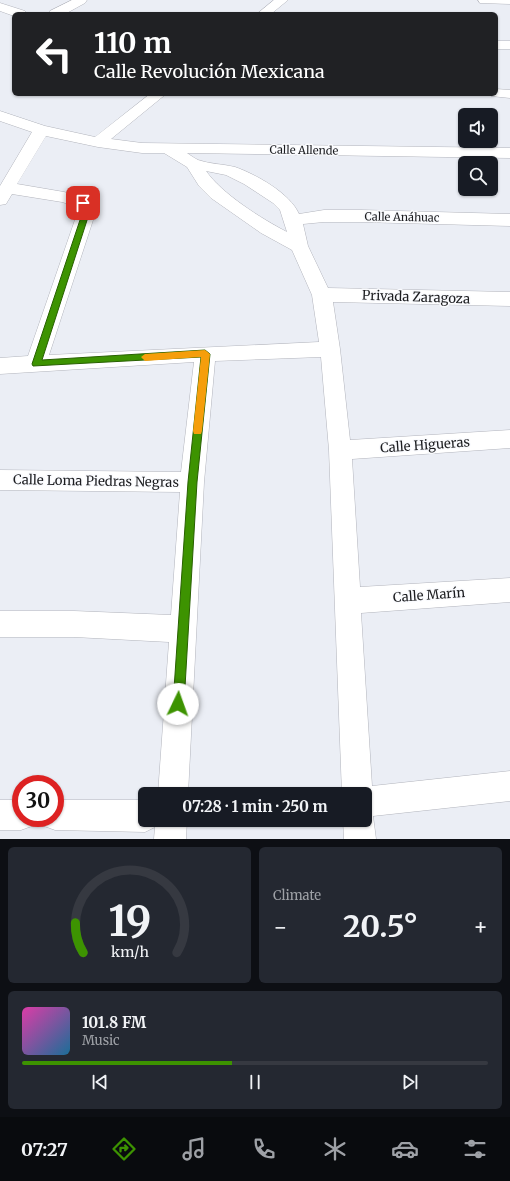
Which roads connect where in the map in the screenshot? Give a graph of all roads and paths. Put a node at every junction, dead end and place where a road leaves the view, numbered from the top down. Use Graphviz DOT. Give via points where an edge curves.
graph roads {
  1 [pos="81,0"];
  2 [pos="282,0"];
  3 [pos="477,0"];
  4 [pos="484,0"];
  5 [pos="510,0"];
  6 [pos="0,7"];
  7 [pos="14,12"];
  8 [pos="60,12"];
  9 [pos="266,12"];
  10 [pos="480,12"];
  11 [pos="498,45"];
  12 [pos="510,45"];
  13 [pos="498,93"];
  14 [pos="510,94"];
  15 [pos="156,96"];
  16 [pos="0,116"];
  17 [pos="40,130"];
  18 [pos="98,142"];
  19 [pos="169,149"];
  20 [pos="510,153"];
  21 [pos="194,164"];
  22 [pos="20,165"];
  23 [pos="0,168"];
  24 [pos="3,194"];
  25 [pos="293,220"];
  26 [pos="510,220"];
  27 [pos="299,246"];
  28 [pos="322,295"];
  29 [pos="510,300"];
  30 [pos="330,349"];
  31 [pos="205,354"];
  32 [pos="36,364"];
  33 [pos="0,366"];
  34 [pos="510,439"];
  35 [pos="340,450"];
  36 [pos="0,480"];
  37 [pos="192,482"];
  38 [pos="510,590"];
  39 [pos="347,601"];
  40 [pos="0,624"];
  41 [pos="183,629"];
  42 [pos="510,786"];
  43 [pos="173,787"];
  44 [pos="357,787"];
  45 [pos="372,801"];
  46 [pos="0,815"];
  47 [pos="12,815"];
  48 [pos="64,815"];
  49 [pos="138,816"];
  50 [pos="171,827"];
  51 [pos="359,827"];
  52 [pos="170,839"];
  53 [pos="360,839"];
  1 -- 8 [label="street"];
  2 -- 9 [label="street"];
  3 -- 10 [label="street"];
  4 -- 5 [label="street"];
  6 -- 7 [label="street"];
  11 -- 12 [label="street"];
  13 -- 14 [label="street"];
  15 -- 18 [label="street"];
  16 -- 17 [label="street, Calle Allende"];
  17 -- 18 [label="street, Calle Allende"];
  17 -- 22 [label="street"];
  18 -- 19 [label="street, Calle Allende"];
  19 -- 20 [label="street, Calle Allende"];
  19 -- 21 [label="street"];
  21 -- 25 [label="street" via="230,171 250,180 279,199 288,208"];
  21 -- 27 [label="street" via="205,182 217,194 267,229"];
  22 -- 23 [label="street"];
  22 -- 24 [label="street"];
  24 -- 32 [label="street" via="64,197 83,203 86,208"];
  25 -- 26 [label="street, Calle Anáhuac" via="324,216 361,216"];
  25 -- 27 [label="street"];
  27 -- 28 [label="street"];
  28 -- 29 [label="street, Privada Zaragoza"];
  28 -- 30 [label="street"];
  30 -- 31 [label="street"];
  30 -- 35 [label="street"];
  31 -- 32 [label="street"];
  31 -- 37 [label="street"];
  32 -- 33 [label="street"];
  34 -- 35 [label="street, Calle Higueras"];
  35 -- 39 [label="street"];
  36 -- 37 [label="street, Calle Loma Piedras Negras"];
  37 -- 41 [label="street"];
  38 -- 39 [label="street, Calle Marín"];
  39 -- 44 [label="street"];
  40 -- 41 [label="street" via="74,624"];
  41 -- 43 [label="street"];
  42 -- 45 [label="street"];
  46 -- 47 [label="street"];
  48 -- 49 [label="street"];
  50 -- 52 [label="street"];
  51 -- 53 [label="street"];
}
